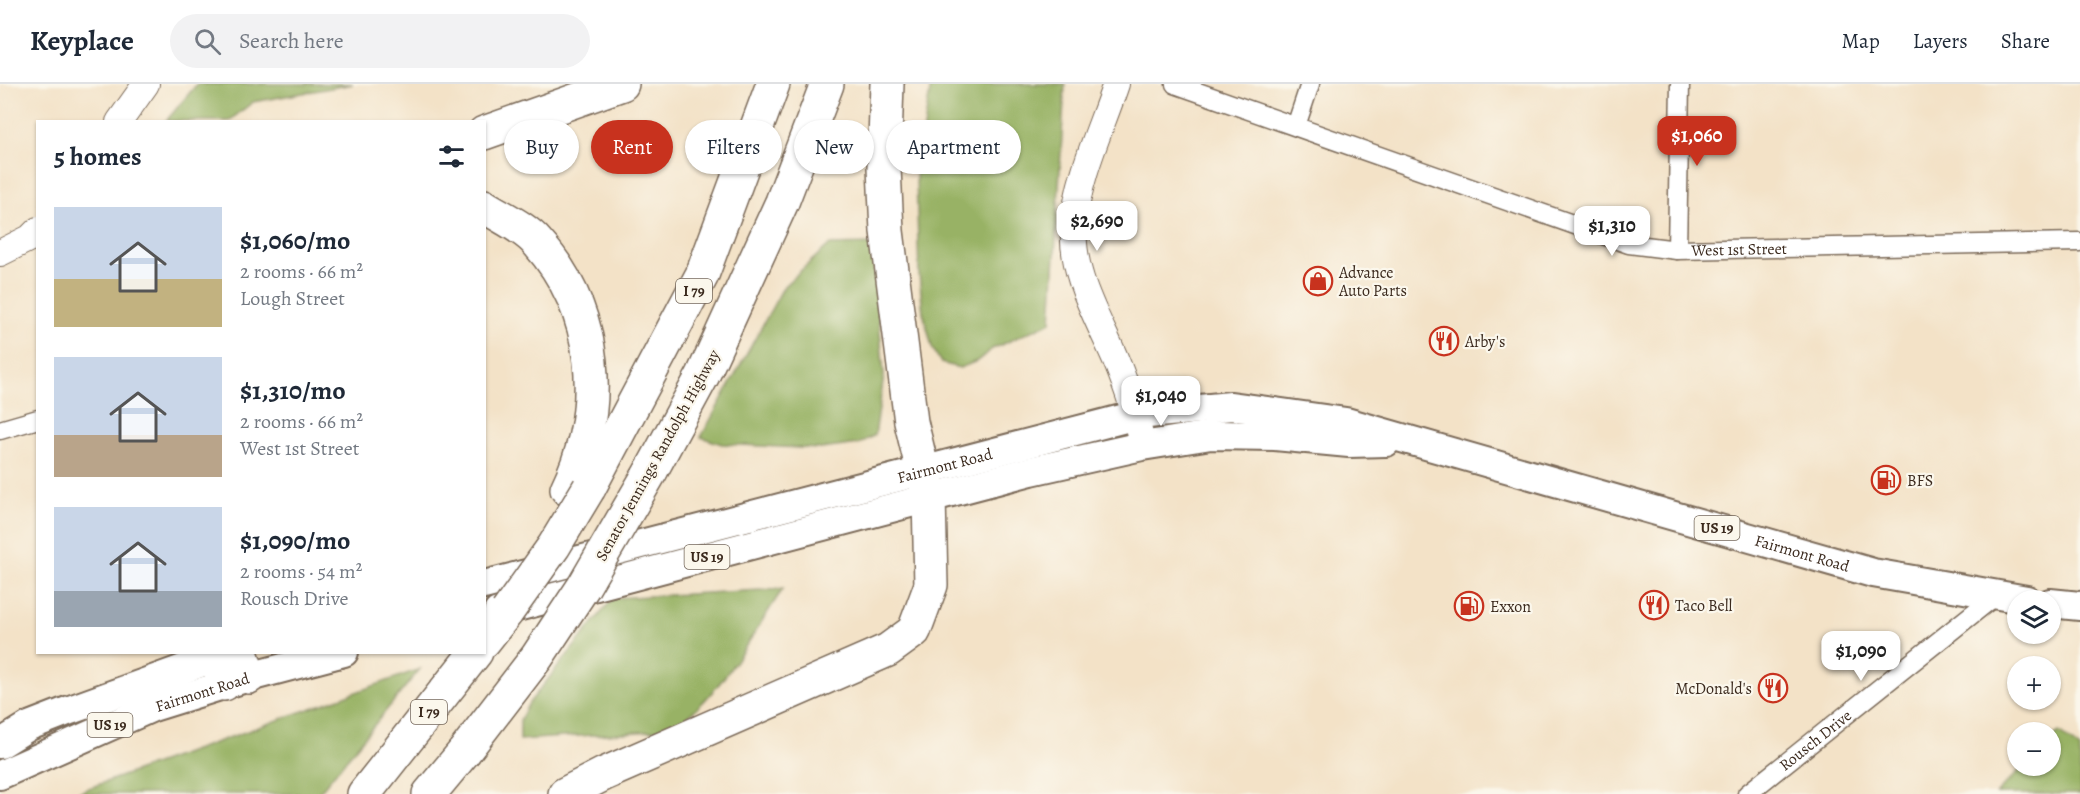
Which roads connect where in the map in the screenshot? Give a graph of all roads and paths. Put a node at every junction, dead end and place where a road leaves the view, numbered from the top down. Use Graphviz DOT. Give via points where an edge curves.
graph roads {
  1 [pos="146,84"];
  2 [pos="622,84"];
  3 [pos="773,84"];
  4 [pos="827,84"];
  5 [pos="887,84"];
  6 [pos="1116,84"];
  7 [pos="1175,84"];
  8 [pos="1310,84"];
  9 [pos="1680,84"];
  10 [pos="120,120"];
  11 [pos="1296,126"];
  12 [pos="486,132"];
  13 [pos="486,207"];
  14 [pos="36,232"];
  15 [pos="2080,242"];
  16 [pos="1677,250"];
  17 [pos="0,253"];
  18 [pos="1137,415"];
  19 [pos="36,420"];
  20 [pos="0,430"];
  21 [pos="1409,441"];
  22 [pos="1142,446"];
  23 [pos="926,485"];
  24 [pos="578,488"];
  25 [pos="486,585"];
  26 [pos="1995,596"];
  27 [pos="2007,598"];
  28 [pos="2061,604"];
  29 [pos="2080,606"];
  30 [pos="496,614"];
  31 [pos="486,636"];
  32 [pos="321,654"];
  33 [pos="474,654"];
  34 [pos="229,662"];
  35 [pos="29,726"];
  36 [pos="0,733"];
  37 [pos="0,744"];
  38 [pos="0,775"];
  39 [pos="374,783"];
  40 [pos="429,794"];
  41 [pos="565,794"];
  42 [pos="1747,794"];
  1 -- 10 [label="street"];
  2 -- 12 [label="highway"];
  3 -- 24 [label="highway, I 79" via="702,275"];
  4 -- 40 [label="highway, Senator Jennings Randolph Highway / I 79, bridge" via="783,202 704,375 651,471 537,657"];
  5 -- 23 [label="highway" via="887,231 911,422"];
  6 -- 18 [label="street" via="1079,190 1074,226 1076,258 1086,296"];
  7 -- 11 [label="street, West 1st Street"];
  8 -- 11 [label="street"];
  9 -- 16 [label="street"];
  11 -- 16 [label="street, West 1st Street" via="1629,244"];
  13 -- 24 [label="highway" via="536,241 572,293 590,346 591,400"];
  14 -- 17 [label="street"];
  15 -- 16 [label="street, West 1st Street"];
  18 -- 21 [label="main road, Fairmont Road / US 19" via="1231,406 1346,422"];
  18 -- 22 [label="street"];
  18 -- 23 [label="main road, Fairmont Road / US 19"];
  19 -- 20 [label="street"];
  21 -- 22 [label="main road, Fairmont Road / US 19" via="1349,443 1211,435"];
  21 -- 26 [label="main road, Fairmont Road / US 19" via="1873,573"];
  22 -- 23 [label="main road, Fairmont Road / US 19"];
  23 -- 25 [label="main road, Fairmont Road / US 19"];
  23 -- 30 [label="main road, Fairmont Road / US 19"];
  23 -- 41 [label="highway" via="931,585 914,631 888,650"];
  24 -- 30 [label="highway, bridge"];
  26 -- 27 [label="main road, Fairmont Road / US 19"];
  26 -- 42 [label="street, Rousch Drive"];
  28 -- 29 [label="main road"];
  30 -- 31 [label="highway"];
  32 -- 34 [label="main road, Fairmont Road / US 19"];
  33 -- 39 [label="highway, I 79"];
  34 -- 35 [label="main road, Fairmont Road / US 19"];
  34 -- 38 [label="main road, Fairmont Road / US 19" via="153,707"];
  35 -- 36 [label="main road"];
  35 -- 37 [label="main road, Fairmont Road / US 19"];
}
